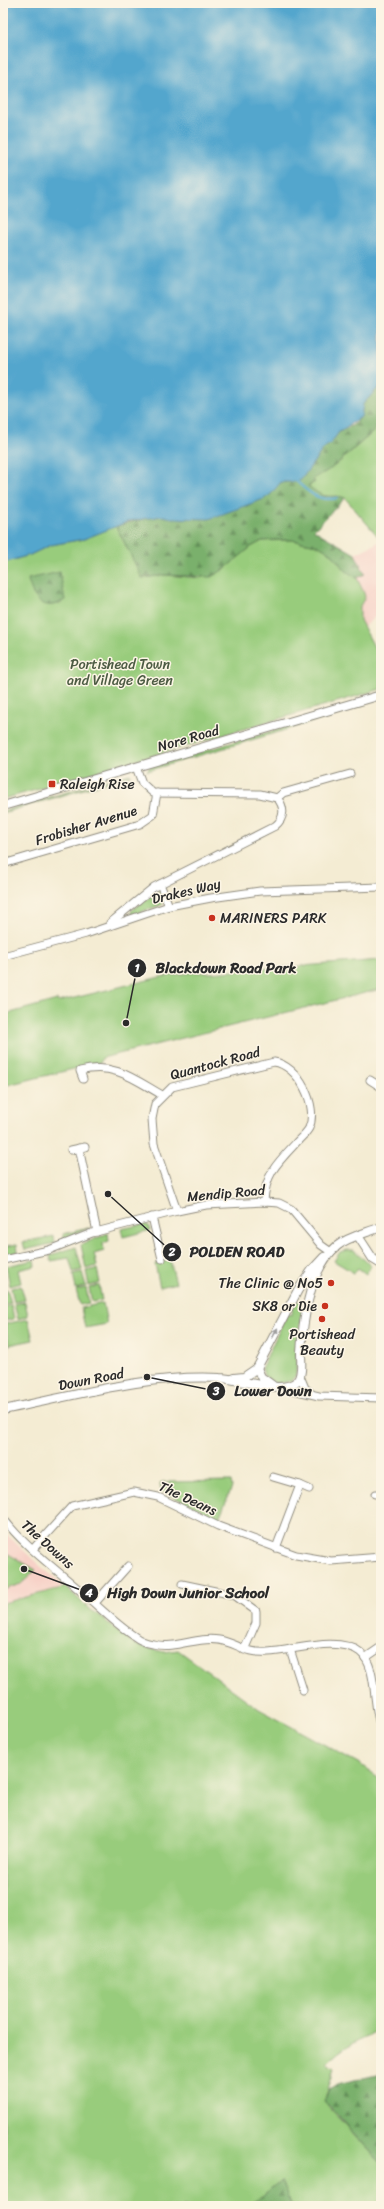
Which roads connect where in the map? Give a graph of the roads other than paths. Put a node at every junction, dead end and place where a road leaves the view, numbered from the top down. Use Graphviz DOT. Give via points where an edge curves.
graph roads {
  1 [pos="381,695"];
  2 [pos="136,767"];
  3 [pos="350,774"];
  4 [pos="158,793"];
  5 [pos="277,798"];
  6 [pos="3,806"];
  7 [pos="3,864"];
  8 [pos="160,884"];
  9 [pos="381,887"];
  10 [pos="169,906"];
  11 [pos="101,929"];
  12 [pos="3,956"];
  13 [pos="83,1080"];
  14 [pos="370,1080"];
  15 [pos="381,1086"];
  16 [pos="162,1095"];
  17 [pos="78,1148"];
  18 [pos="264,1202"];
  19 [pos="177,1211"];
  20 [pos="152,1217"];
  21 [pos="381,1227"];
  22 [pos="97,1232"];
  23 [pos="358,1236"];
  24 [pos="330,1254"];
  25 [pos="162,1259"];
  26 [pos="3,1260"];
  27 [pos="381,1264"];
  28 [pos="298,1290"];
  29 [pos="310,1296"];
  30 [pos="257,1368"];
  31 [pos="300,1376"];
  32 [pos="232,1379"];
  33 [pos="278,1387"];
  34 [pos="319,1396"];
  35 [pos="381,1398"];
  36 [pos="3,1410"];
  37 [pos="273,1477"];
  38 [pos="300,1485"];
  39 [pos="310,1489"];
  40 [pos="3,1518"];
  41 [pos="276,1548"];
  42 [pos="33,1549"];
  43 [pos="381,1557"];
  44 [pos="128,1566"];
  45 [pos="187,1582"];
  46 [pos="95,1604"];
  47 [pos="381,1647"];
  48 [pos="290,1649"];
  49 [pos="244,1650"];
  50 [pos="365,1658"];
  51 [pos="294,1687"];
  52 [pos="381,1727"];
  1 -- 2 [label="street, Nore Road"];
  2 -- 4 [label="street" via="145,787 151,792"];
  2 -- 6 [label="street, Nore Road"];
  3 -- 5 [label="street" via="282,793"];
  4 -- 5 [label="street" via="260,794"];
  4 -- 7 [label="street, Frobisher Avenue" via="153,815 140,824"];
  5 -- 8 [label="street" via="283,813 275,826"];
  8 -- 10 [label="street"];
  8 -- 11 [label="street"];
  9 -- 10 [label="street, Drakes Way" via="248,892"];
  10 -- 11 [label="street, Drakes Way"];
  11 -- 12 [label="street, Drakes Way"];
  13 -- 16 [label="street" via="80,1070 107,1068"];
  14 -- 15 [label="street"];
  16 -- 18 [label="street, Quantock Road" via="174,1086 268,1062 279,1063 294,1071 301,1080 310,1108 310,1124 268,1178"];
  16 -- 19 [label="street, Quantock Road" via="153,1108 152,1134"];
  17 -- 22 [label="street"];
  18 -- 19 [label="street, Mendip Road" via="206,1205"];
  18 -- 24 [label="street, Mendip Road" via="279,1203 291,1209"];
  19 -- 20 [label="street, Mendip Road"];
  20 -- 22 [label="street, Mendip Road"];
  20 -- 25 [label="street"];
  21 -- 23 [label="street"];
  22 -- 26 [label="street, Mendip Road" via="49,1250"];
  23 -- 24 [label="street" via="344,1242"];
  23 -- 27 [label="street" via="370,1255"];
  24 -- 28 [label="street" via="313,1268"];
  24 -- 29 [label="street"];
  28 -- 29 [label="street"];
  30 -- 28 [label="street, one-way"];
  29 -- 31 [label="street" via="303,1326"];
  30 -- 32 [label="street" via="244,1376"];
  30 -- 33 [label="street" via="263,1379"];
  31 -- 33 [label="street" via="292,1385"];
  31 -- 34 [label="street" via="308,1391"];
  32 -- 33 [label="street, Down Road"];
  32 -- 36 [label="street, Down Road" via="190,1377 161,1380"];
  33 -- 34 [label="street"];
  34 -- 35 [label="street"];
  37 -- 38 [label="street"];
  38 -- 39 [label="street"];
  38 -- 41 [label="street"];
  40 -- 42 [label="street, The Downs"];
  41 -- 42 [label="street, The Deans" via="218,1526 158,1497 134,1492 72,1506"];
  41 -- 43 [label="street, The Deans" via="325,1561"];
  42 -- 46 [label="street, The Downs"];
  44 -- 46 [label="street"];
  45 -- 49 [label="street" via="236,1596 256,1611 258,1615 255,1626"];
  46 -- 49 [label="street, The Downs" via="133,1636 151,1644 174,1646 214,1639"];
  47 -- 50 [label="street"];
  48 -- 49 [label="street, The Downs" via="266,1652"];
  48 -- 50 [label="street, The Downs" via="338,1645 358,1651"];
  48 -- 51 [label="street" via="302,1686"];
  50 -- 52 [label="street" via="370,1670"];
}
